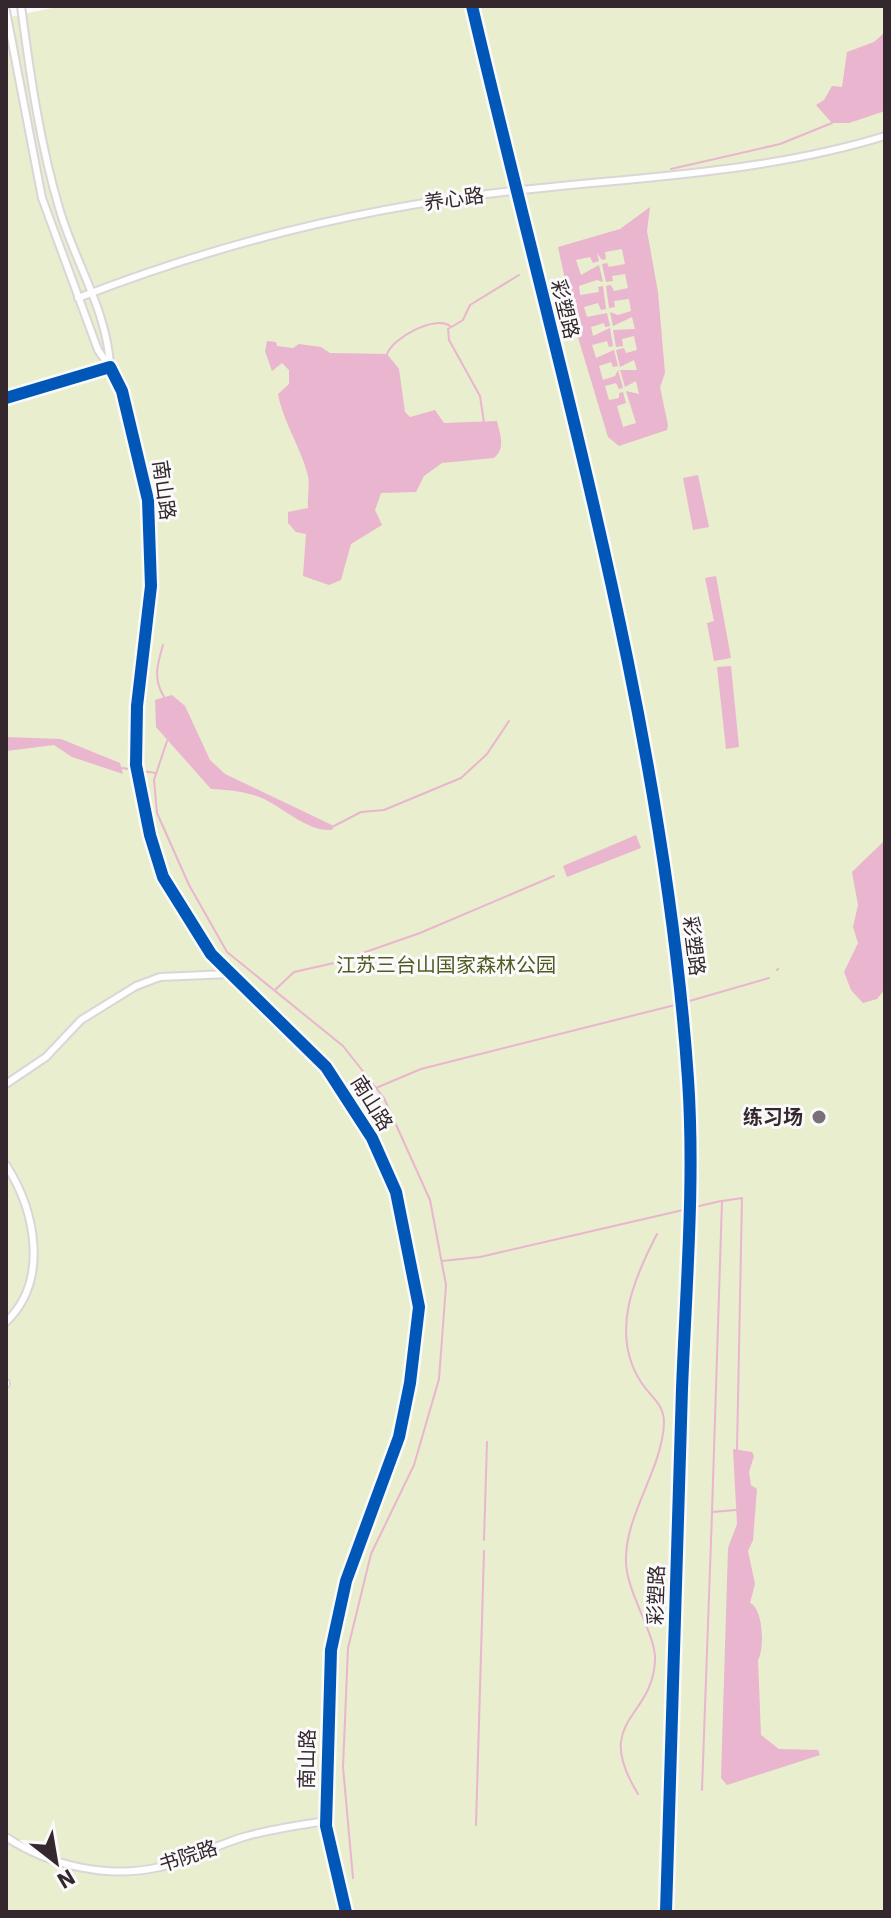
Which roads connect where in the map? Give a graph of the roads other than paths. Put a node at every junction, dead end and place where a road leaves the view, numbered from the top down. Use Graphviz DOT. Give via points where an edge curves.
graph roads {
  1 [pos="21,6"];
  2 [pos="472,6"];
  3 [pos="6,11"];
  4 [pos="885,136"];
  5 [pos="515,191"];
  6 [pos="90,293"];
  7 [pos="78,298"];
  8 [pos="110,367"];
  9 [pos="6,398"];
  10 [pos="229,974"];
  11 [pos="6,1084"];
  12 [pos="6,1165"];
  13 [pos="6,1322"];
  14 [pos="326,1821"];
  15 [pos="6,1837"];
  16 [pos="346,1912"];
  17 [pos="666,1912"];
  1 -- 6 [label="street, 南山路" via="60,210"];
  2 -- 5 [label="street, 彩塑路"];
  3 -- 7 [label="street, 南山路" via="42,198"];
  4 -- 5 [label="street, 养心路" via="727,170"];
  5 -- 6 [label="street, 养心路" via="407,206 293,231 147,271"];
  5 -- 17 [label="street, 彩塑路" via="639,728 662,858 688,1079 688,1245"];
  6 -- 7 [label="street, 养心路"];
  6 -- 8 [label="street, 南山路" via="107,337"];
  7 -- 8 [label="street, 南山路"];
  8 -- 9 [label="street"];
  8 -- 10 [label="street, 南山路" via="122,391 148,500 151,586 137,706 139,785 163,877"];
  10 -- 11 [label="street" via="160,977 123,992"];
  10 -- 14 [label="street, 南山路" via="326,1067 372,1138 396,1192 419,1307 399,1437 346,1581 331,1650"];
  12 -- 13 [label="street" via="30,1215 33,1263 25,1296"];
  14 -- 15 [label="street, 书院路" via="244,1836 160,1867 127,1871 49,1860"];
  14 -- 16 [label="street, 南山路"];
}
